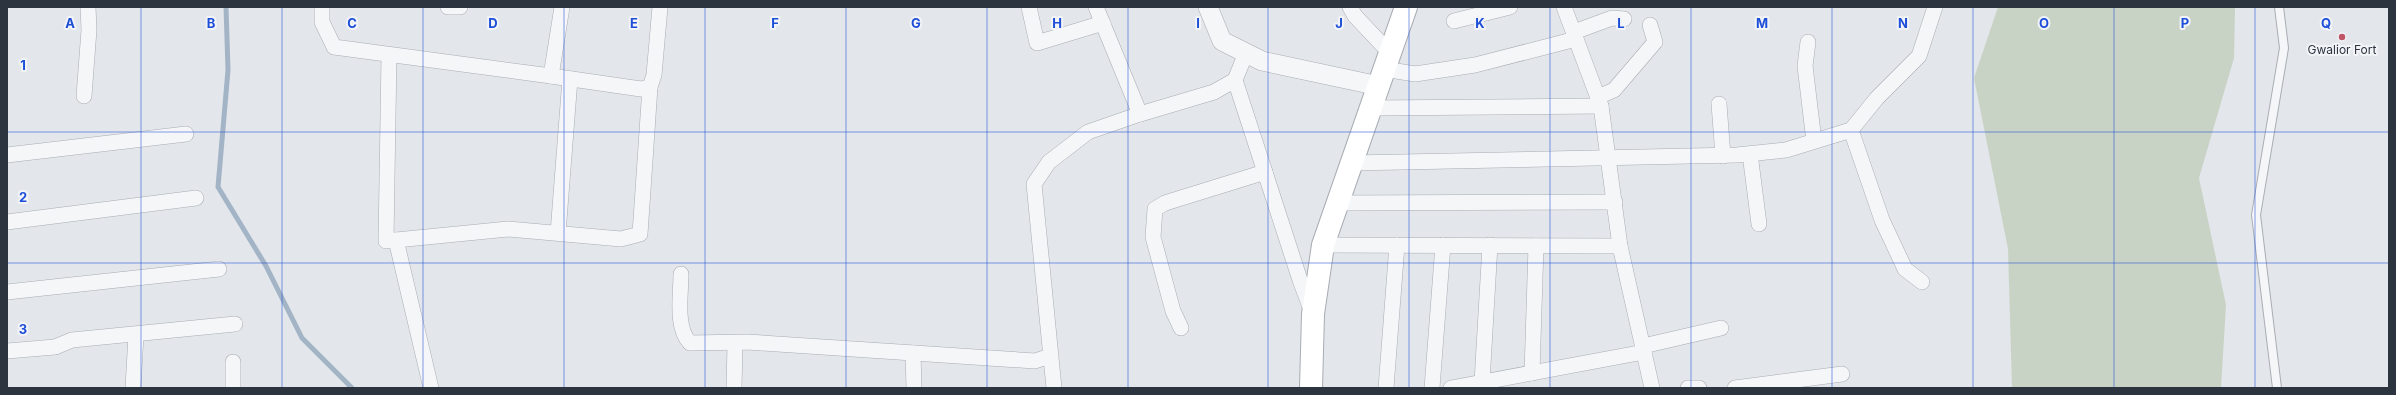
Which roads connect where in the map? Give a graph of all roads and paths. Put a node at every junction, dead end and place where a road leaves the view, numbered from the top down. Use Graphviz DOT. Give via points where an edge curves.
graph roads {
  1 [pos="88,7"];
  2 [pos="322,7"];
  3 [pos="448,7"];
  4 [pos="460,7"];
  5 [pos="562,7"];
  6 [pos="660,7"];
  7 [pos="1029,7"];
  8 [pos="1096,7"];
  9 [pos="1208,7"];
  10 [pos="1350,7"];
  11 [pos="1406,7"];
  12 [pos="1510,7"];
  13 [pos="1564,7"];
  14 [pos="1935,7"];
  15 [pos="2279,7"];
  16 [pos="1624,19"];
  17 [pos="1454,21"];
  18 [pos="1102,23"];
  19 [pos="1650,25"];
  20 [pos="1575,35"];
  21 [pos="1808,42"];
  22 [pos="1246,53"];
  23 [pos="389,55"];
  24 [pos="1384,69"];
  25 [pos="551,76"];
  26 [pos="570,79"];
  27 [pos="1236,80"];
  28 [pos="650,87"];
  29 [pos="84,96"];
  30 [pos="1599,101"];
  31 [pos="1719,104"];
  32 [pos="1371,108"];
  33 [pos="1140,114"];
  34 [pos="1851,130"];
  35 [pos="186,134"];
  36 [pos="1814,141"];
  37 [pos="1750,154"];
  38 [pos="7,155"];
  39 [pos="1723,156"];
  40 [pos="1608,159"];
  41 [pos="1352,163"];
  42 [pos="1265,172"];
  43 [pos="196,198"];
  44 [pos="1615,202"];
  45 [pos="1338,203"];
  46 [pos="7,222"];
  47 [pos="1759,224"];
  48 [pos="558,233"];
  49 [pos="396,240"];
  50 [pos="1323,245"];
  51 [pos="1397,245"];
  52 [pos="1443,245"];
  53 [pos="1490,246"];
  54 [pos="1536,246"];
  55 [pos="1620,246"];
  56 [pos="219,269"];
  57 [pos="680,274"];
  58 [pos="1922,282"];
  59 [pos="7,292"];
  60 [pos="1313,314"];
  61 [pos="235,324"];
  62 [pos="1181,328"];
  63 [pos="1721,328"];
  64 [pos="136,335"];
  65 [pos="736,343"];
  66 [pos="1644,349"];
  67 [pos="7,351"];
  68 [pos="913,353"];
  69 [pos="1050,356"];
  70 [pos="233,362"];
  71 [pos="1532,373"];
  72 [pos="1842,374"];
  73 [pos="1482,382"];
  74 [pos="134,388"];
  75 [pos="234,388"];
  76 [pos="431,388"];
  77 [pos="734,388"];
  78 [pos="914,388"];
  79 [pos="1054,388"];
  80 [pos="1311,388"];
  81 [pos="1386,388"];
  82 [pos="1432,388"];
  83 [pos="1451,388"];
  84 [pos="1652,388"];
  85 [pos="1688,388"];
  86 [pos="1699,388"];
  87 [pos="1735,388"];
  88 [pos="2278,388"];
  1 -- 29 [label="street" via="89,30"];
  2 -- 23 [label="street" via="322,22 334,47"];
  3 -- 4 [label="street"];
  5 -- 25 [label="street"];
  6 -- 28 [label="street" via="654,75"];
  7 -- 18 [label="street" via="1037,43"];
  8 -- 18 [label="street"];
  9 -- 22 [label="street" via="1222,41"];
  10 -- 24 [label="street"];
  11 -- 24 [label="main road"];
  12 -- 17 [label="street"];
  13 -- 20 [label="street"];
  14 -- 34 [label="street" via="1919,56 1877,98"];
  15 -- 88 [label="lane" via="2284,48 2256,215"];
  16 -- 20 [label="street" via="1612,18"];
  18 -- 33 [label="street"];
  19 -- 30 [label="street" via="1655,42 1614,90"];
  20 -- 24 [label="street" via="1475,65 1415,74"];
  20 -- 30 [label="street"];
  21 -- 36 [label="street" via="1805,66"];
  22 -- 24 [label="street" via="1262,61"];
  22 -- 27 [label="street"];
  23 -- 25 [label="street"];
  23 -- 49 [label="street" via="386,241"];
  24 -- 32 [label="main road"];
  25 -- 26 [label="street"];
  26 -- 28 [label="street" via="641,90"];
  26 -- 48 [label="street"];
  27 -- 33 [label="street" via="1214,92"];
  27 -- 42 [label="street"];
  28 -- 48 [label="street" via="640,234 621,239"];
  30 -- 32 [label="street"];
  30 -- 40 [label="street"];
  31 -- 39 [label="street"];
  32 -- 41 [label="main road"];
  33 -- 69 [label="street" via="1088,132 1049,162 1034,184"];
  34 -- 36 [label="street"];
  34 -- 58 [label="street" via="1882,220 1905,269"];
  35 -- 38 [label="street"];
  36 -- 37 [label="street" via="1786,150"];
  37 -- 39 [label="street"];
  37 -- 47 [label="street"];
  39 -- 40 [label="street"];
  40 -- 41 [label="street"];
  40 -- 44 [label="street"];
  41 -- 45 [label="main road"];
  42 -- 60 [label="street"];
  42 -- 62 [label="street" via="1165,203 1155,209 1153,236 1173,311"];
  43 -- 46 [label="street"];
  44 -- 45 [label="street"];
  44 -- 55 [label="street"];
  45 -- 50 [label="main road"];
  48 -- 49 [label="street" via="508,228"];
  49 -- 76 [label="street"];
  50 -- 51 [label="street"];
  50 -- 60 [label="main road"];
  51 -- 52 [label="street"];
  51 -- 81 [label="street"];
  52 -- 53 [label="street"];
  52 -- 82 [label="street"];
  53 -- 54 [label="street"];
  53 -- 73 [label="street"];
  54 -- 55 [label="street"];
  54 -- 71 [label="street"];
  55 -- 66 [label="street"];
  56 -- 59 [label="street"];
  57 -- 65 [label="street" via="681,324 684,337 690,343"];
  60 -- 80 [label="main road"];
  61 -- 64 [label="street"];
  63 -- 66 [label="street"];
  64 -- 67 [label="street" via="72,340 55,347"];
  64 -- 74 [label="street"];
  65 -- 68 [label="street"];
  65 -- 77 [label="street"];
  66 -- 71 [label="street"];
  66 -- 84 [label="street"];
  68 -- 69 [label="street" via="1036,361"];
  68 -- 78 [label="street"];
  69 -- 79 [label="street"];
  70 -- 75 [label="street"];
  71 -- 73 [label="street"];
  72 -- 87 [label="street"];
  73 -- 83 [label="street"];
  85 -- 86 [label="street"];
}
